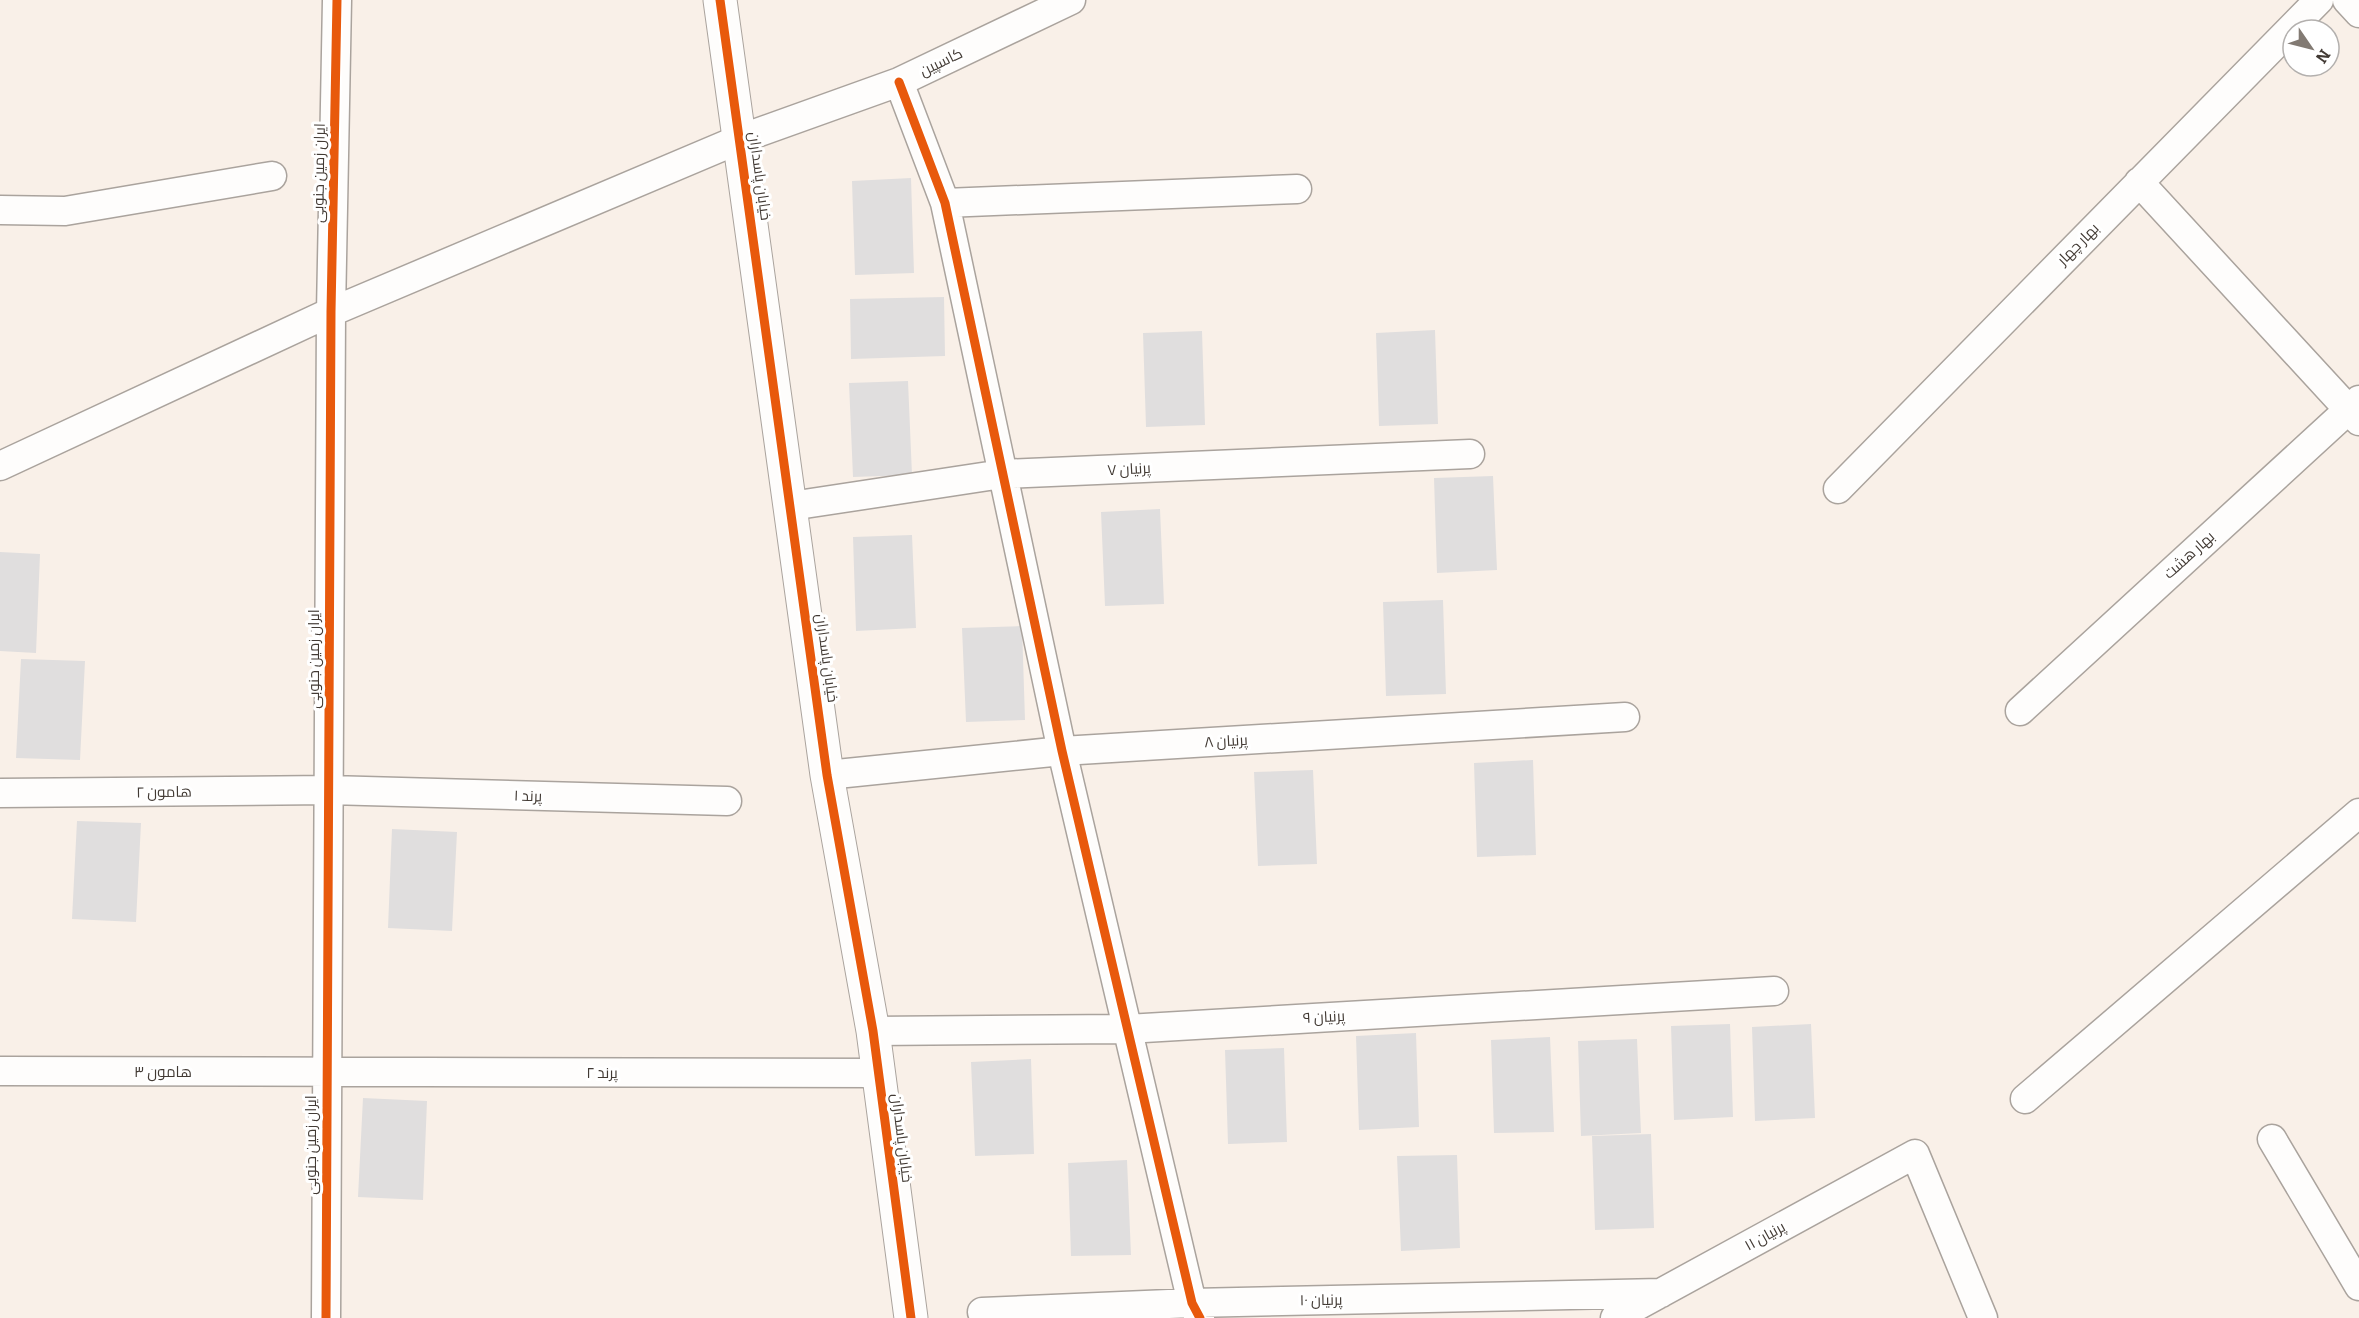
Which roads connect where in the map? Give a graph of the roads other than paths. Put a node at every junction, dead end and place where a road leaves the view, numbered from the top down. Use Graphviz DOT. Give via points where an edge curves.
graph roads {
  1 [pos="337,0"];
  2 [pos="720,0"];
  3 [pos="1071,0"];
  4 [pos="2319,0"];
  5 [pos="2347,0"];
  6 [pos="2359,14"];
  7 [pos="899,82"];
  8 [pos="740,139"];
  9 [pos="273,176"];
  10 [pos="2139,182"];
  11 [pos="1297,189"];
  12 [pos="945,203"];
  13 [pos="0,210"];
  14 [pos="331,312"];
  15 [pos="2356,410"];
  16 [pos="1470,454"];
  17 [pos="0,466"];
  18 [pos="1002,474"];
  19 [pos="1838,489"];
  20 [pos="791,506"];
  21 [pos="2019,711"];
  22 [pos="1625,717"];
  23 [pos="1062,751"];
  24 [pos="827,775"];
  25 [pos="329,790"];
  26 [pos="0,794"];
  27 [pos="727,801"];
  28 [pos="2359,813"];
  29 [pos="1774,991"];
  30 [pos="1127,1029"];
  31 [pos="873,1031"];
  32 [pos="0,1071"];
  33 [pos="326,1073"];
  34 [pos="879,1073"];
  35 [pos="2025,1099"];
  36 [pos="2272,1139"];
  37 [pos="2359,1286"];
  38 [pos="1661,1293"];
  39 [pos="1196,1311"];
  40 [pos="981,1312"];
  41 [pos="326,1318"];
  42 [pos="911,1318"];
  43 [pos="1615,1318"];
  44 [pos="1983,1318"];
  1 -- 14 [label="street, ایران زمین جنوبی"];
  2 -- 8 [label="street, خیابان پاسداران"];
  3 -- 7 [label="street, کاسپین"];
  4 -- 10 [label="street, بهار چهار"];
  5 -- 6 [label="street"];
  7 -- 8 [label="street, کاسپین"];
  7 -- 12 [label="street"];
  8 -- 14 [label="street, کاسپین"];
  8 -- 20 [label="street, خیابان پاسداران"];
  9 -- 13 [label="street" via="64,211"];
  10 -- 15 [label="street"];
  10 -- 19 [label="street, بهار چهار"];
  11 -- 12 [label="street"];
  12 -- 18 [label="street"];
  14 -- 17 [label="street, کاسپین"];
  14 -- 25 [label="street, ایران زمین جنوبی"];
  15 -- 21 [label="street, بهار هشت"];
  16 -- 18 [label="street, پرنیان ۷"];
  18 -- 20 [label="street, پرنیان ۷"];
  18 -- 23 [label="street"];
  20 -- 24 [label="street, خیابان پاسداران"];
  22 -- 23 [label="street, پرنیان ۸"];
  23 -- 24 [label="street, پرنیان ۸"];
  23 -- 30 [label="street"];
  24 -- 31 [label="street, خیابان پاسداران"];
  25 -- 26 [label="street, هامون ۲"];
  25 -- 27 [label="street, پرند ۱"];
  25 -- 33 [label="street, ایران زمین جنوبی"];
  28 -- 35 [label="street"];
  29 -- 30 [label="street, پرنیان ۹"];
  30 -- 31 [label="street, پرنیان ۹"];
  30 -- 39 [label="street"];
  31 -- 34 [label="street, خیابان پاسداران"];
  32 -- 33 [label="street, هامون ۳"];
  33 -- 34 [label="street, پرند ۲"];
  33 -- 41 [label="street, ایران زمین جنوبی"];
  34 -- 42 [label="street, خیابان پاسداران"];
  36 -- 37 [label="street"];
  38 -- 39 [label="street, پرنیان ۱۰"];
  38 -- 43 [label="street, پرنیان ۱۱"];
  38 -- 44 [label="street, پرنیان ۱۱" via="1915,1154"];
  39 -- 40 [label="street, پرنیان ۱۰"];
}
